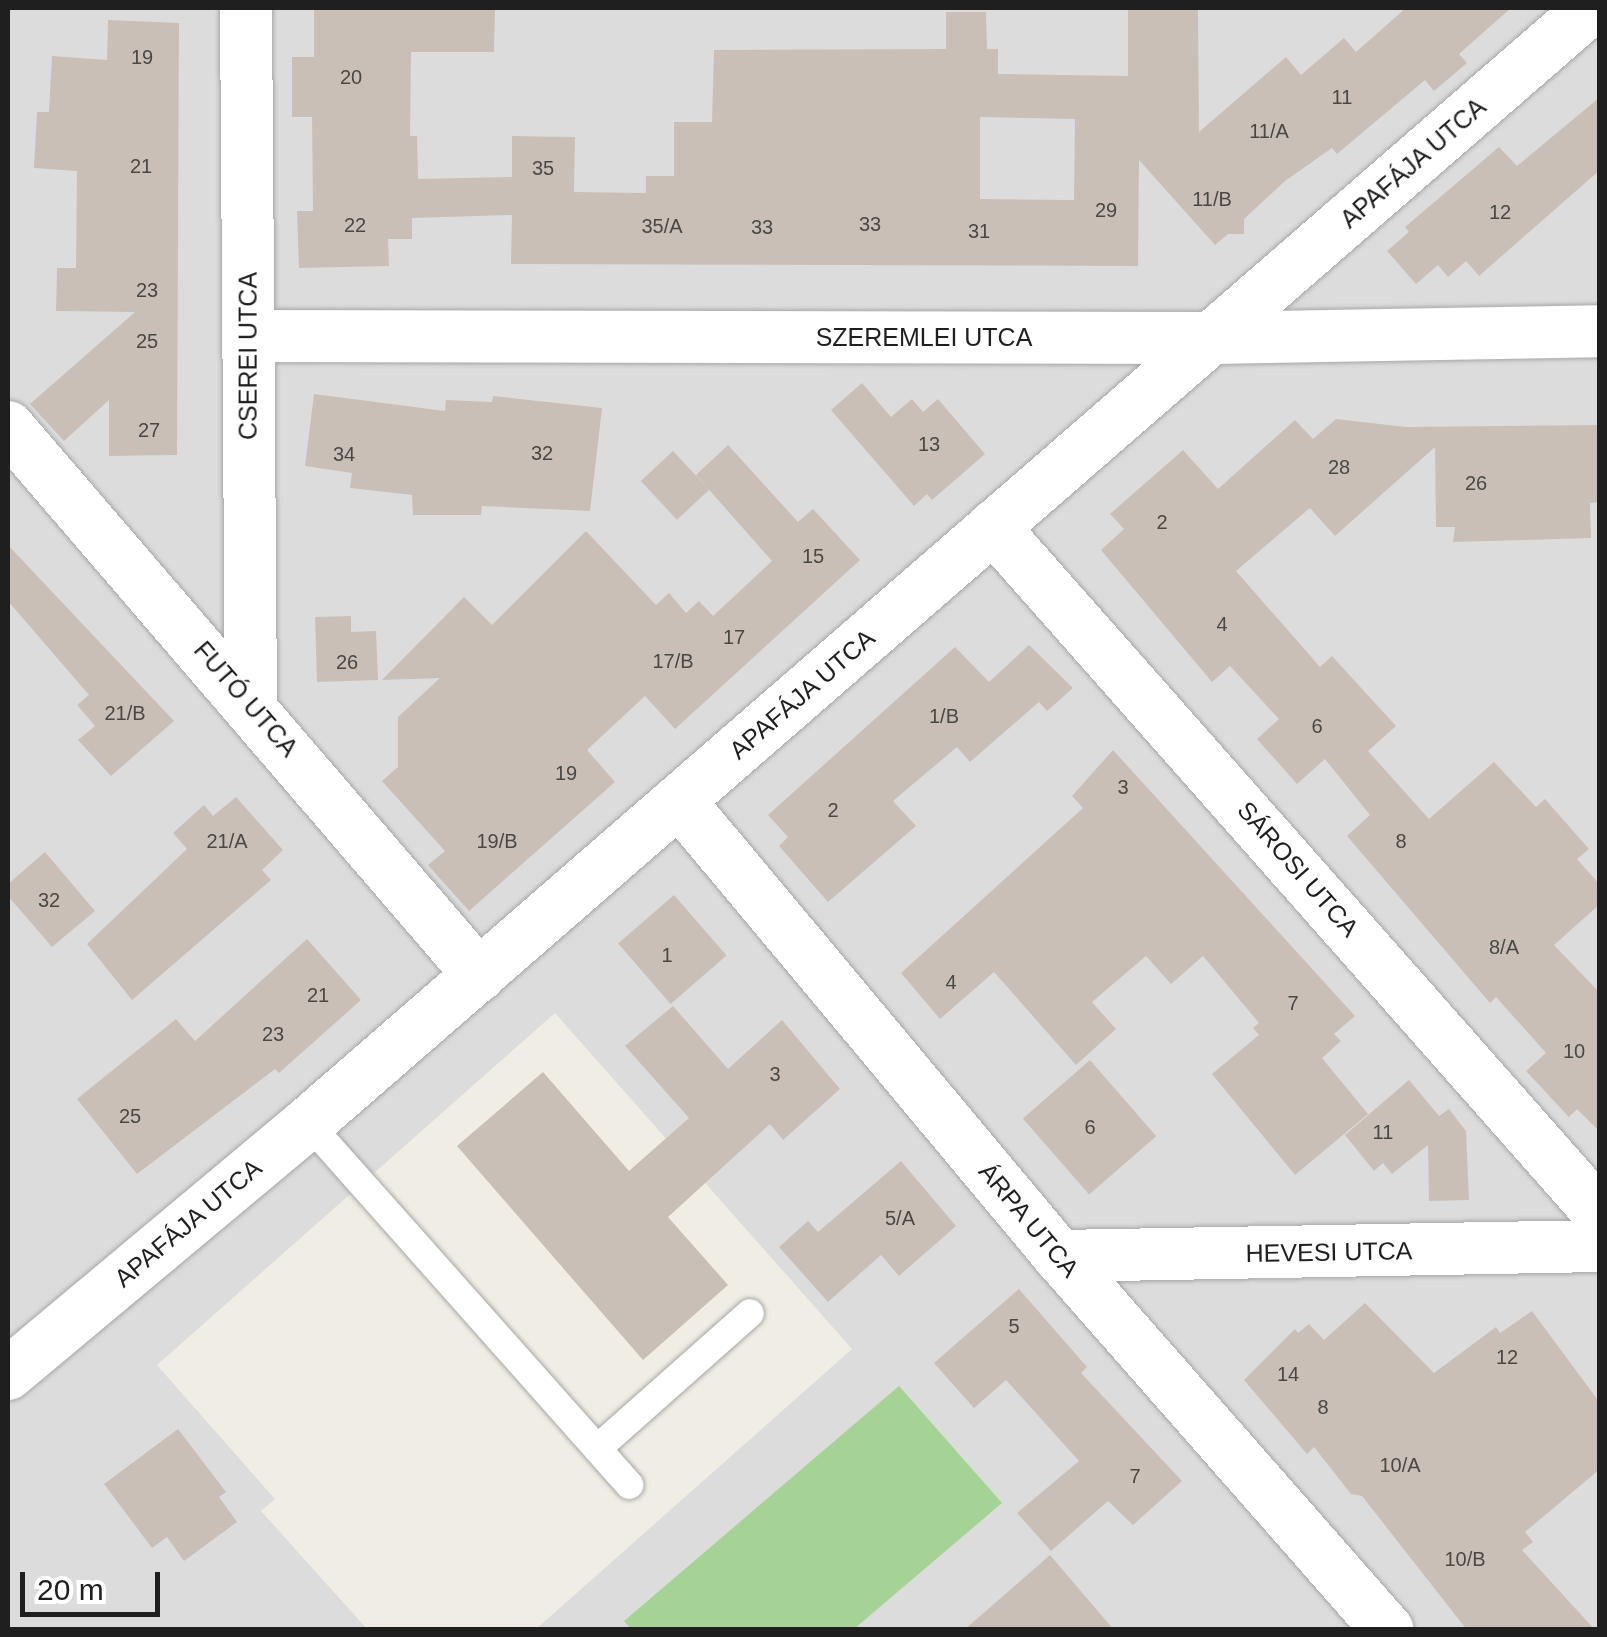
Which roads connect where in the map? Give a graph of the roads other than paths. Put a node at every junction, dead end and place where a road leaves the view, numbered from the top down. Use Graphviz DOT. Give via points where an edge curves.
graph roads {
  1 [pos="246,8"];
  2 [pos="1591,8"];
  3 [pos="1600,331"];
  4 [pos="248,336"];
  5 [pos="1213,338"];
  6 [pos="8,427"];
  7 [pos="992,527"];
  8 [pos="251,704"];
  9 [pos="680,802"];
  10 [pos="478,975"];
  11 [pos="308,1123"];
  12 [pos="1600,1214"];
  13 [pos="1600,1246"];
  14 [pos="1059,1256"];
  15 [pos="750,1314"];
  16 [pos="8,1374"];
  17 [pos="598,1448"];
  18 [pos="630,1484"];
  19 [pos="1388,1630"];
  1 -- 4 [label="street, CSEREI UTCA"];
  2 -- 5 [label="street, APAFÁJA UTCA"];
  3 -- 5 [label="street, SZEREMLEI UTCA"];
  4 -- 5 [label="street, SZEREMLEI UTCA"];
  4 -- 8 [label="street, CSEREI UTCA"];
  5 -- 7 [label="street, APAFÁJA UTCA"];
  6 -- 8 [label="street, FUTÓ UTCA"];
  7 -- 9 [label="street, APAFÁJA UTCA"];
  7 -- 12 [label="street, SÁROSI UTCA"];
  8 -- 10 [label="street, FUTÓ UTCA"];
  9 -- 10 [label="street, APAFÁJA UTCA"];
  9 -- 14 [label="street, ÁRPA UTCA"];
  10 -- 11 [label="street, APAFÁJA UTCA"];
  11 -- 16 [label="street, APAFÁJA UTCA"];
  11 -- 17 [label="lane"];
  13 -- 14 [label="street, HEVESI UTCA"];
  14 -- 19 [label="street, ÁRPA UTCA"];
  15 -- 17 [label="lane"];
  17 -- 18 [label="lane"];
}
